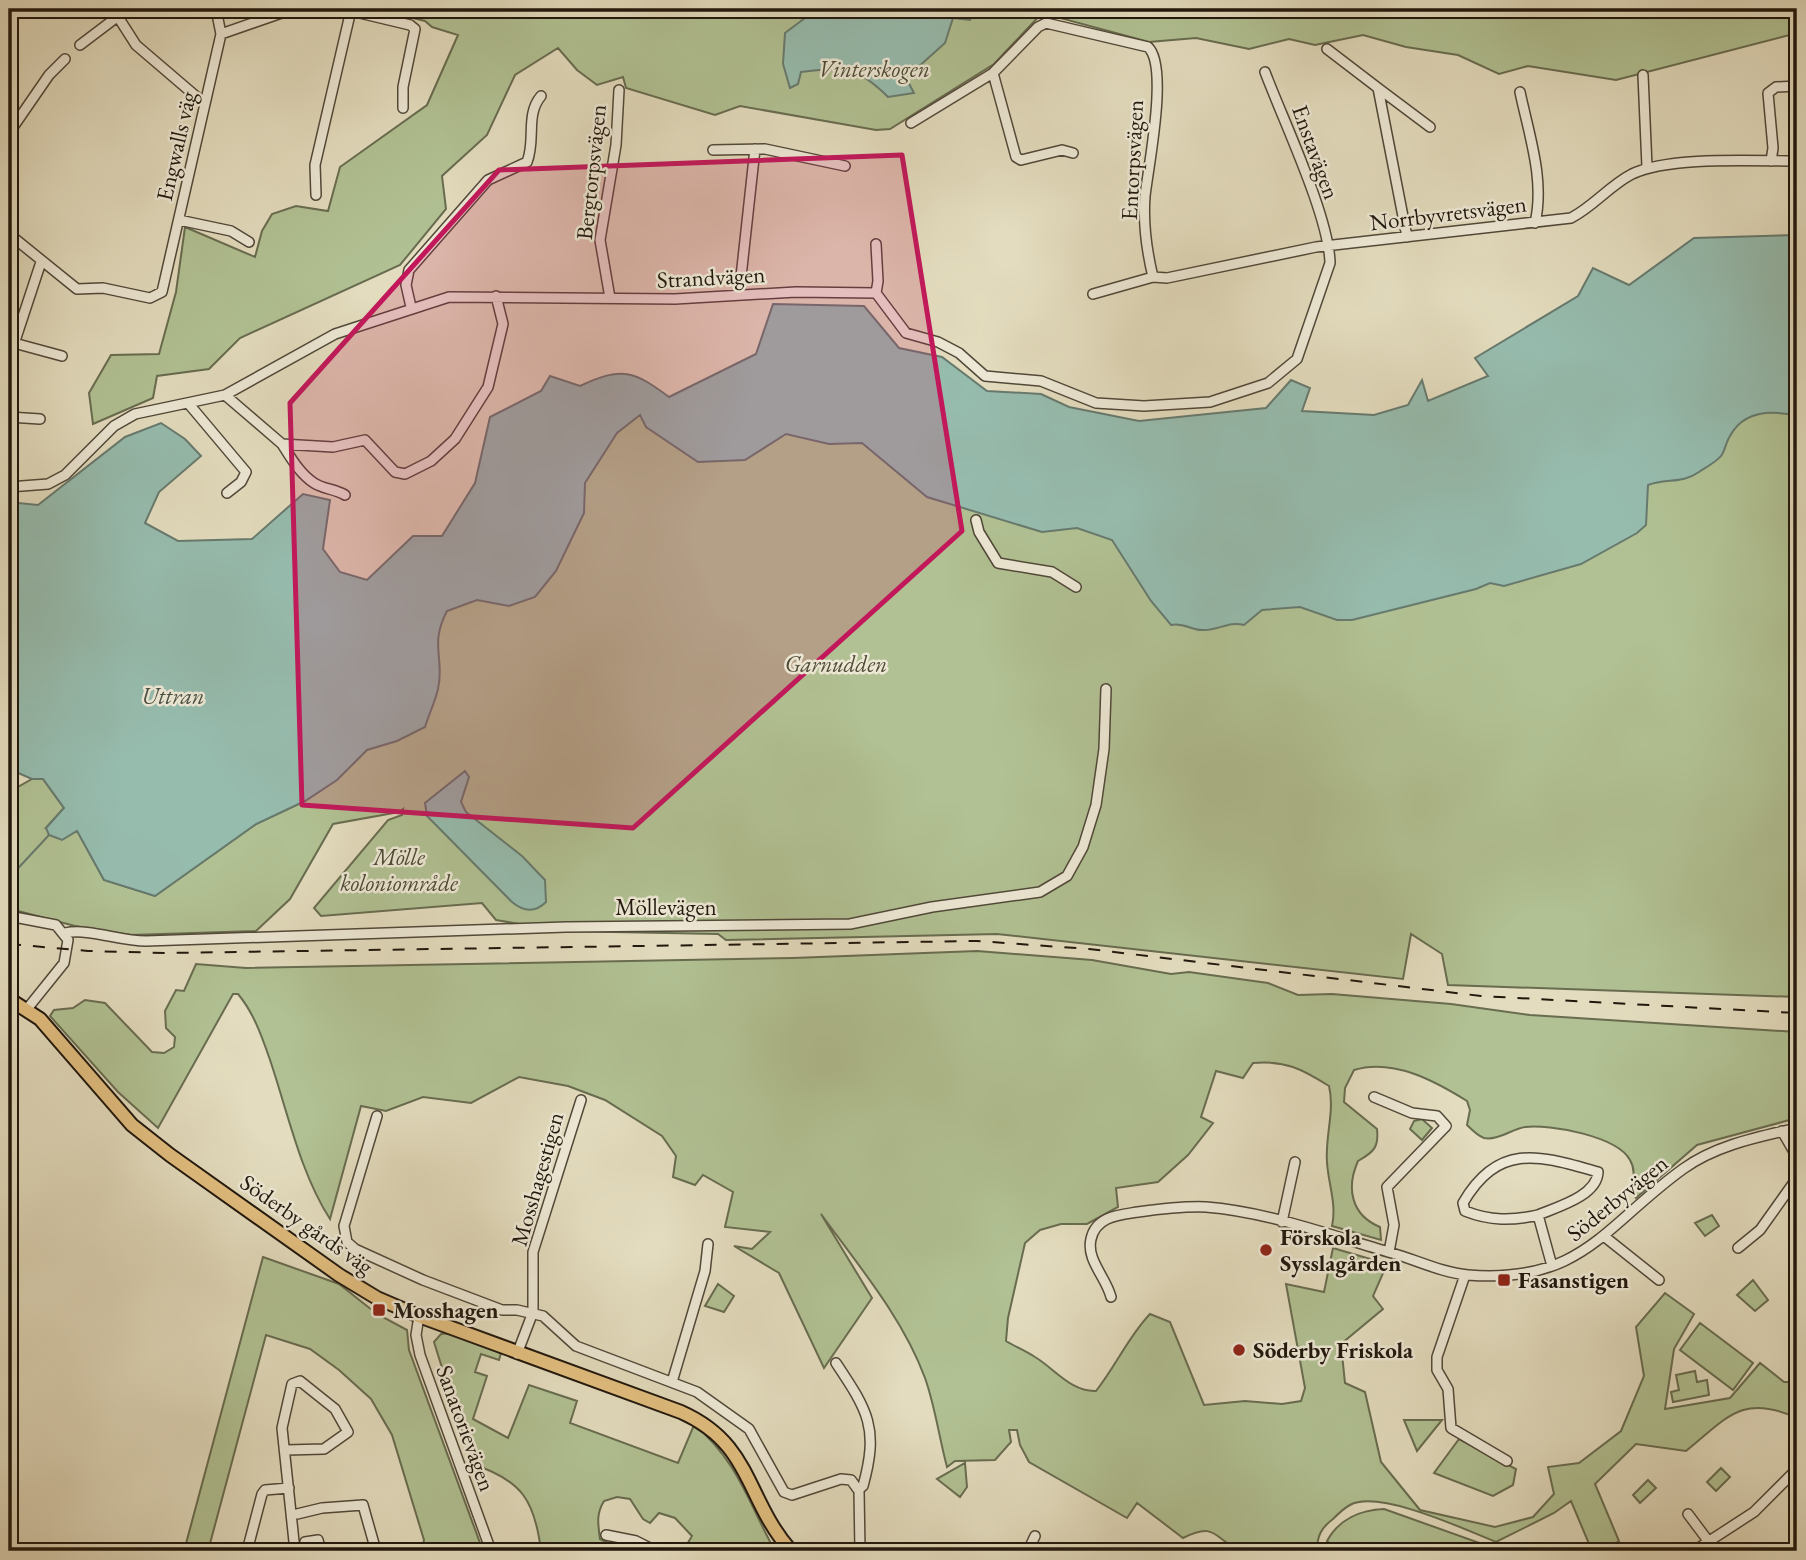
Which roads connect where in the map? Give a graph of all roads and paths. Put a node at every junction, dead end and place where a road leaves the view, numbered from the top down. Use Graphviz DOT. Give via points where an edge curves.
graph roads {
  1 [pos="216,9"];
  2 [pos="293,9"];
  3 [pos="347,9"];
  4 [pos="115,13"];
  5 [pos="220,34"];
  6 [pos="80,45"];
  7 [pos="1327,49"];
  8 [pos="65,59"];
  9 [pos="1265,72"];
  10 [pos="993,73"];
  11 [pos="1643,75"];
  12 [pos="1797,86"];
  13 [pos="1378,88"];
  14 [pos="619,90"];
  15 [pos="1520,93"];
  16 [pos="541,96"];
  17 [pos="205,104"];
  18 [pos="403,108"];
  19 [pos="911,123"];
  20 [pos="1430,127"];
  21 [pos="9,133"];
  22 [pos="755,149"];
  23 [pos="713,150"];
  24 [pos="1073,153"];
  25 [pos="1771,161"];
  26 [pos="1797,161"];
  27 [pos="845,166"];
  28 [pos="1647,167"];
  29 [pos="316,195"];
  30 [pos="179,220"];
  31 [pos="1535,223"];
  32 [pos="9,234"];
  33 [pos="1407,237"];
  34 [pos="249,242"];
  35 [pos="876,244"];
  36 [pos="1328,247"];
  37 [pos="41,262"];
  38 [pos="1153,277"];
  39 [pos="876,293"];
  40 [pos="1093,294"];
  41 [pos="739,295"];
  42 [pos="496,296"];
  43 [pos="610,298"];
  44 [pos="411,307"];
  45 [pos="14,343"];
  46 [pos="62,356"];
  47 [pos="9,359"];
  48 [pos="225,395"];
  49 [pos="188,403"];
  50 [pos="9,417"];
  51 [pos="40,419"];
  52 [pos="282,444"];
  53 [pos="9,488"];
  54 [pos="227,494"];
  55 [pos="345,495"];
  56 [pos="976,520"];
  57 [pos="1076,587"];
  58 [pos="1107,689"];
  59 [pos="9,916"];
  60 [pos="65,933"];
  61 [pos="9,999"];
  62 [pos="27,1009"];
  63 [pos="1374,1097"];
  64 [pos="581,1100"];
  65 [pos="377,1116"];
  66 [pos="1797,1128"];
  67 [pos="1782,1131"];
  68 [pos="1797,1157"];
  69 [pos="1295,1162"];
  70 [pos="1797,1178"];
  71 [pos="1538,1215"];
  72 [pos="1282,1222"];
  73 [pos="1605,1237"];
  74 [pos="708,1244"];
  75 [pos="1738,1248"];
  76 [pos="1389,1252"];
  77 [pos="1552,1266"];
  78 [pos="1465,1275"];
  79 [pos="1658,1280"];
  80 [pos="1111,1297"];
  81 [pos="533,1312"];
  82 [pos="419,1316"];
  83 [pos="517,1354"];
  84 [pos="836,1363"];
  85 [pos="672,1382"];
  86 [pos="286,1450"];
  87 [pos="1507,1461"];
  88 [pos="1797,1469"];
  89 [pos="289,1488"];
  90 [pos="859,1489"];
  91 [pos="297,1514"];
  92 [pos="1688,1514"];
  93 [pos="769,1520"];
  94 [pos="606,1535"];
  95 [pos="1035,1536"];
  96 [pos="305,1542"];
  97 [pos="1709,1542"];
  98 [pos="247,1551"];
  99 [pos="295,1551"];
  100 [pos="321,1551"];
  101 [pos="376,1551"];
  102 [pos="491,1551"];
  103 [pos="656,1551"];
  104 [pos="791,1551"];
  105 [pos="801,1551"];
  106 [pos="860,1551"];
  107 [pos="1028,1551"];
  108 [pos="1696,1551"];
  1 -- 5 [label="street, Engwalls väg"];
  2 -- 5 [label="street"];
  3 -- 18 [label="street" via="415,29"];
  3 -- 29 [label="street" via="315,165"];
  4 -- 6 [label="street"];
  4 -- 17 [label="street" via="136,46"];
  5 -- 17 [label="street, Engwalls väg"];
  7 -- 13 [label="street"];
  8 -- 21 [label="street"];
  9 -- 36 [label="street, Enstavägen"];
  10 -- 19 [label="street"];
  10 -- 24 [label="street" via="1016,157 1021,160 1062,150"];
  10 -- 38 [label="street, Entorpsvägen" via="1046,23 1148,47 1154,57 1156,110 1145,197"];
  11 -- 28 [label="street"];
  12 -- 25 [label="street" via="1776,87 1768,93"];
  13 -- 20 [label="street"];
  13 -- 33 [label="street"];
  14 -- 43 [label="street, Bergtorpsvägen" via="616,145 600,240"];
  15 -- 31 [label="street" via="1538,178"];
  16 -- 44 [label="street" via="531,111 527,162 488,180 412,265 406,285"];
  17 -- 30 [label="street, Engwalls väg"];
  22 -- 23 [label="street"];
  22 -- 27 [label="street"];
  22 -- 41 [label="street"];
  25 -- 26 [label="street, Norrbyvretsvägen"];
  25 -- 28 [label="street, Norrbyvretsvägen"];
  28 -- 31 [label="street, Norrbyvretsvägen" via="1571,218"];
  30 -- 34 [label="street" via="231,231"];
  30 -- 37 [label="street, Engwalls väg" via="162,292 150,298 103,288 77,289"];
  31 -- 33 [label="street, Norrbyvretsvägen"];
  32 -- 37 [label="street"];
  33 -- 36 [label="street, Norrbyvretsvägen"];
  35 -- 39 [label="street"];
  36 -- 38 [label="street, Norrbyvretsvägen"];
  36 -- 39 [label="street" via="1330,263 1297,359 1268,383 1210,402 1096,403 1041,381 985,376 949,348 906,333"];
  37 -- 45 [label="street"];
  38 -- 40 [label="street, Norrbyvretsvägen"];
  39 -- 41 [label="street, Strandvägen"];
  41 -- 43 [label="street, Strandvägen"];
  42 -- 43 [label="street, Strandvägen"];
  42 -- 44 [label="street, Strandvägen" via="449,297"];
  42 -- 52 [label="street" via="503,324 488,387 455,439 431,461 405,474 395,472 365,440 333,447"];
  44 -- 48 [label="street, Strandvägen" via="335,334"];
  45 -- 46 [label="street"];
  45 -- 47 [label="street"];
  48 -- 49 [label="street, Strandvägen"];
  48 -- 52 [label="street"];
  49 -- 53 [label="street, Strandvägen" via="124,420 65,475 48,484"];
  49 -- 54 [label="street" via="246,472"];
  50 -- 51 [label="street"];
  52 -- 55 [label="street" via="316,484"];
  56 -- 57 [label="street" via="998,563 1052,572"];
  58 -- 60 [label="street, Möllevägen" via="1096,805 1083,848 1067,876 1040,892 850,924 565,927 146,941"];
  59 -- 60 [label="street, Möllevägen" via="52,924"];
  60 -- 62 [label="street" via="68,950 64,963"];
  61 -- 62 [label="main road, Söderby gårds väg"];
  62 -- 82 [label="main road, Söderby gårds väg" via="139,1130 339,1275"];
  63 -- 76 [label="street" via="1437,1116 1446,1126 1387,1187 1394,1225"];
  64 -- 81 [label="street, Mosshagestigen" via="533,1252"];
  65 -- 81 [label="street" via="344,1226 347,1242 423,1280 491,1306"];
  66 -- 67 [label="street, Söderbyvägen"];
  67 -- 68 [label="street"];
  67 -- 73 [label="street, Söderbyvägen" via="1740,1142 1684,1168"];
  69 -- 72 [label="street"];
  70 -- 75 [label="street" via="1760,1230"];
  71 -- 71 [label="street" via="1581,1195 1592,1187 1598,1172 1523,1156 1487,1174 1463,1203 1465,1211 1482,1217 1501,1220"];
  71 -- 77 [label="street"];
  72 -- 76 [label="street, Söderbyvägen"];
  72 -- 80 [label="street, Söderbyvägen" via="1212,1208 1168,1208 1107,1219 1098,1225 1091,1241 1091,1257"];
  73 -- 77 [label="street, Söderbyvägen"];
  73 -- 79 [label="street"];
  74 -- 85 [label="street" via="705,1271"];
  76 -- 78 [label="street, Söderbyvägen"];
  77 -- 78 [label="street, Söderbyvägen" via="1520,1274"];
  78 -- 87 [label="street" via="1437,1357 1437,1370 1448,1389 1451,1428"];
  81 -- 83 [label="street, Mosshagestigen"];
  81 -- 85 [label="street" via="576,1346"];
  82 -- 83 [label="main road, Söderby gårds väg"];
  82 -- 102 [label="street, Sanatorievägen" via="417,1346"];
  83 -- 93 [label="main road, Söderby gårds väg" via="681,1412 712,1428 733,1450"];
  84 -- 90 [label="street" via="867,1415 872,1453"];
  85 -- 90 [label="street" via="707,1398 749,1429 784,1492 796,1494 846,1478"];
  86 -- 86 [label="street" via="283,1422 292,1384 300,1381 335,1409 348,1432 324,1449"];
  86 -- 89 [label="street"];
  88 -- 97 [label="street" via="1754,1512"];
  89 -- 98 [label="street" via="262,1494"];
  89 -- 99 [label="street"];
  90 -- 106 [label="street"];
  91 -- 101 [label="street" via="363,1505"];
  92 -- 97 [label="street"];
  93 -- 104 [label="main road, Söderby gårds väg"];
  93 -- 105 [label="main road, Söderby gårds väg"];
  94 -- 103 [label="street"];
  95 -- 107 [label="street"];
  96 -- 100 [label="street" via="318,1540"];
  97 -- 108 [label="street"];
}
